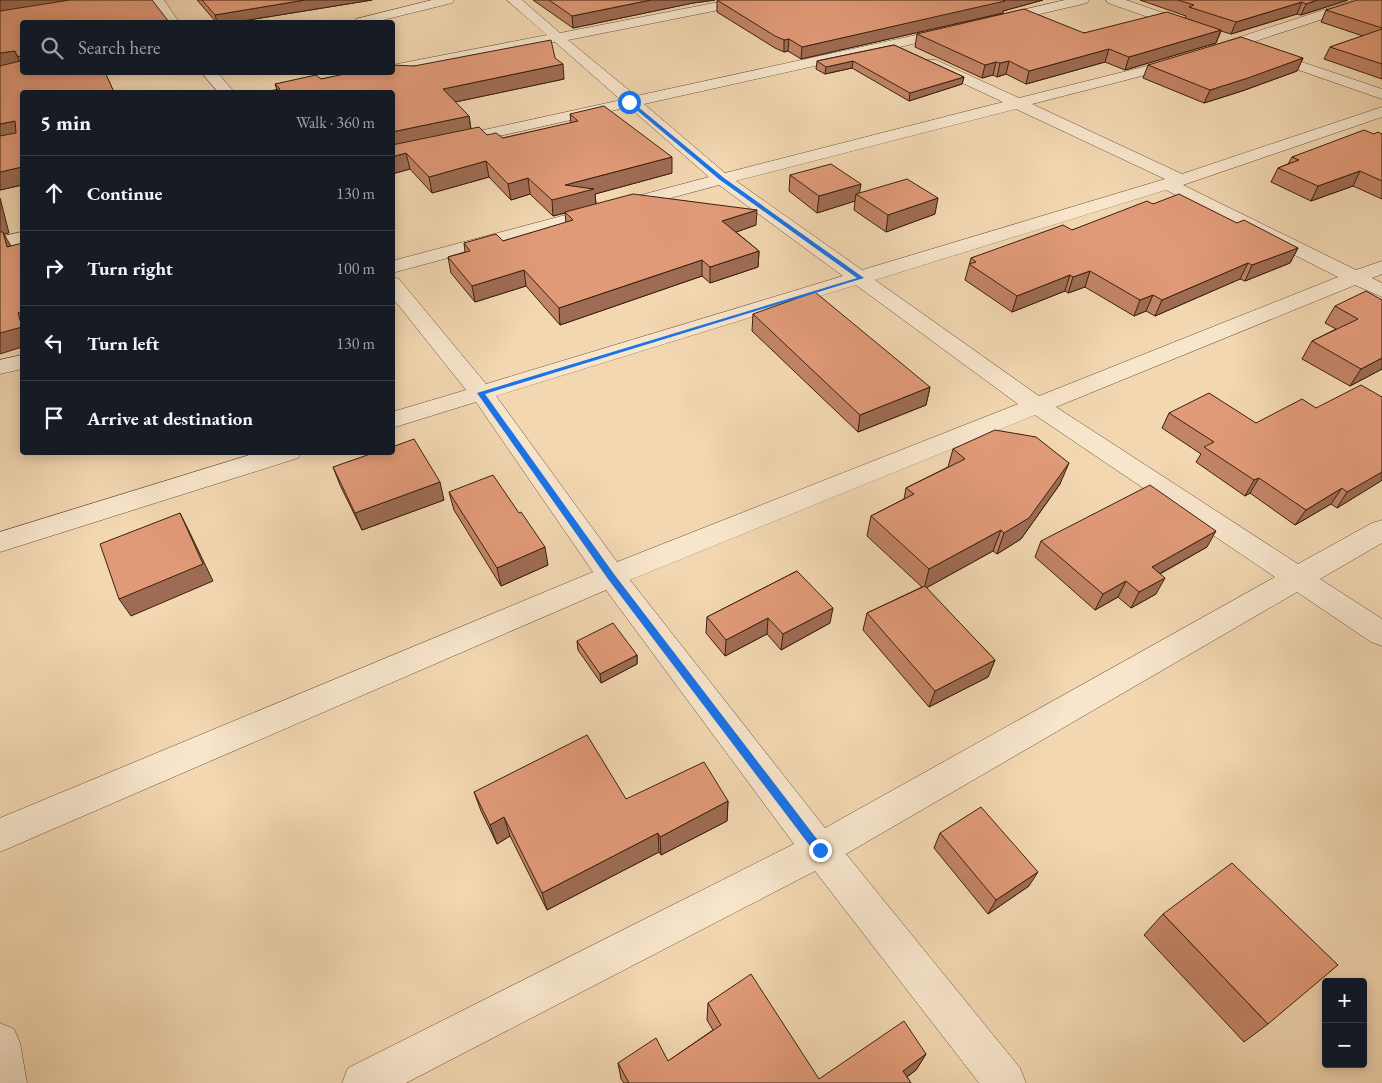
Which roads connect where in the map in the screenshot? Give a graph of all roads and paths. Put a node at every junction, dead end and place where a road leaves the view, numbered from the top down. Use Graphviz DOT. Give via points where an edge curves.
graph roads {
  1 [pos="157,0"];
  2 [pos="447,0"];
  3 [pos="514,0"];
  4 [pos="749,0"];
  5 [pos="1113,0"];
  6 [pos="1367,0"];
  7 [pos="1074,1"];
  8 [pos="172,20"];
  9 [pos="369,20"];
  10 [pos="557,38"];
  11 [pos="1237,44"];
  12 [pos="895,45"];
  13 [pos="395,69"];
  14 [pos="211,75"];
  15 [pos="224,90"];
  16 [pos="1382,94"];
  17 [pos="629,102"];
  18 [pos="1016,104"];
  19 [pos="1382,112"];
  20 [pos="395,154"];
  21 [pos="722,179"];
  22 [pos="1174,182"];
  23 [pos="20,238"];
  24 [pos="0,243"];
  25 [pos="395,266"];
  26 [pos="1382,267"];
  27 [pos="861,278"];
  28 [pos="1356,278"];
  29 [pos="395,288"];
  30 [pos="1382,291"];
  31 [pos="20,362"];
  32 [pos="0,367"];
  33 [pos="481,393"];
  34 [pos="1036,405"];
  35 [pos="395,419"];
  36 [pos="279,455"];
  37 [pos="1382,530"];
  38 [pos="0,542"];
  39 [pos="611,576"];
  40 [pos="1298,578"];
  41 [pos="1382,634"];
  42 [pos="0,835"];
  43 [pos="820,850"];
  44 [pos="0,1043"];
  45 [pos="6,1083"];
  46 [pos="363,1083"];
  47 [pos="1005,1083"];
  1 -- 8 [label="street"];
  2 -- 9 [label="street"];
  3 -- 10 [label="street"];
  4 -- 10 [label="street"];
  5 -- 11 [label="street"];
  6 -- 11 [label="street"];
  7 -- 12 [label="street"];
  10 -- 13 [label="street"];
  10 -- 17 [label="street"];
  11 -- 16 [label="street"];
  11 -- 18 [label="street"];
  12 -- 17 [label="street"];
  12 -- 18 [label="street"];
  14 -- 15 [label="street"];
  17 -- 20 [label="street"];
  17 -- 21 [label="street"];
  18 -- 21 [label="street"];
  18 -- 22 [label="street"];
  19 -- 22 [label="street"];
  21 -- 25 [label="street"];
  21 -- 27 [label="street"];
  22 -- 27 [label="street"];
  22 -- 28 [label="street"];
  23 -- 24 [label="street"];
  26 -- 28 [label="street"];
  27 -- 33 [label="street"];
  27 -- 34 [label="street"];
  28 -- 30 [label="street"];
  28 -- 34 [label="street"];
  29 -- 33 [label="street"];
  31 -- 32 [label="street"];
  33 -- 35 [label="street"];
  33 -- 39 [label="street"];
  34 -- 39 [label="street"];
  34 -- 40 [label="street"];
  36 -- 38 [label="street"];
  37 -- 40 [label="street"];
  39 -- 42 [label="street"];
  39 -- 43 [label="street"];
  40 -- 41 [label="street"];
  40 -- 43 [label="street"];
  43 -- 46 [label="street"];
  43 -- 47 [label="street"];
  44 -- 45 [label="street"];
}
